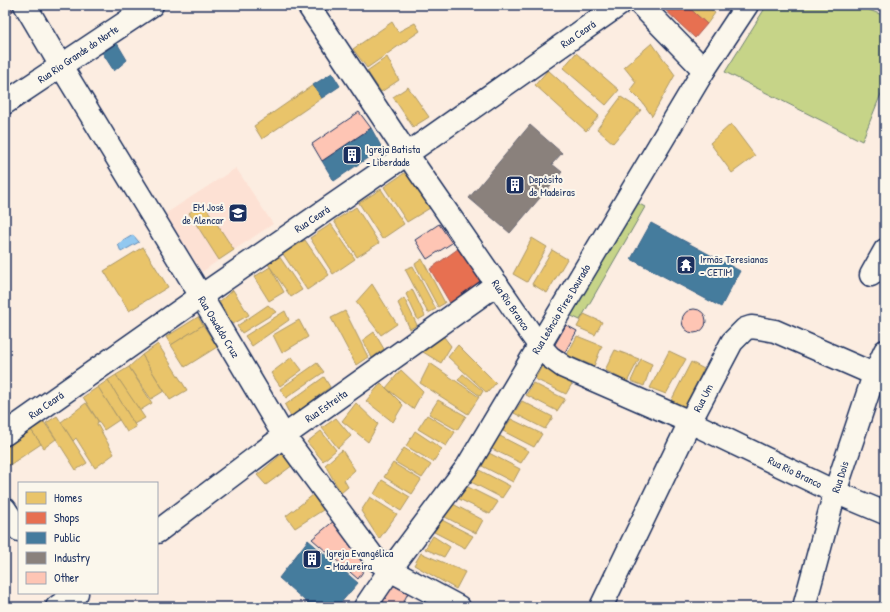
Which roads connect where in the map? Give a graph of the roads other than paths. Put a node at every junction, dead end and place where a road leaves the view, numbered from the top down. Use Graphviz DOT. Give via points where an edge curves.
graph roads {
  1 [pos="25,5"];
  2 [pos="152,5"];
  3 [pos="308,5"];
  4 [pos="619,5"];
  5 [pos="641,5"];
  6 [pos="747,5"];
  7 [pos="61,66"];
  8 [pos="704,70"];
  9 [pos="5,103"];
  10 [pos="407,154"];
  11 [pos="885,250"];
  12 [pos="871,274"];
  13 [pos="498,284"];
  14 [pos="200,296"];
  15 [pos="539,345"];
  16 [pos="885,351"];
  17 [pos="880,377"];
  18 [pos="690,422"];
  19 [pos="5,434"];
  20 [pos="284,436"];
  21 [pos="835,492"];
  22 [pos="5,509"];
  23 [pos="885,513"];
  24 [pos="18,528"];
  25 [pos="158,531"];
  26 [pos="390,570"];
  27 [pos="365,607"];
  28 [pos="459,607"];
  29 [pos="601,607"];
  30 [pos="804,607"];
  1 -- 7 [label="street, Rua Oswaldo Cruz"];
  2 -- 7 [label="street, Rua Rio Grande do Norte"];
  3 -- 10 [label="street, Rua Rio Branco"];
  4 -- 10 [label="street, Rua Ceará"];
  5 -- 8 [label="street"];
  6 -- 8 [label="street, Rua Leôncio Pires Dourado"];
  7 -- 9 [label="street, Rua Rio Grande do Norte"];
  7 -- 14 [label="street, Rua Oswaldo Cruz"];
  8 -- 15 [label="street, Rua Leôncio Pires Dourado"];
  10 -- 13 [label="street, Rua Rio Branco"];
  10 -- 14 [label="street, Rua Ceará"];
  11 -- 12 [label="street"];
  13 -- 15 [label="street, Rua Rio Branco"];
  13 -- 20 [label="street, Rua Estreita"];
  14 -- 19 [label="street, Rua Ceará"];
  14 -- 20 [label="street, Rua Oswaldo Cruz"];
  15 -- 18 [label="street, Rua Rio Branco" via="564,367"];
  15 -- 26 [label="street, Rua Leôncio Pires Dourado" via="467,467"];
  16 -- 17 [label="street, Rua Dois"];
  17 -- 18 [label="street, Rua Um" via="775,332 751,327 745,329 732,342"];
  17 -- 21 [label="street, Rua Dois"];
  18 -- 21 [label="street, Rua Rio Branco"];
  18 -- 29 [label="street, Rua Um"];
  20 -- 25 [label="street, Rua Estreita"];
  20 -- 26 [label="street, Rua Oswaldo Cruz" via="374,558"];
  21 -- 23 [label="street, Rua Rio Branco"];
  21 -- 30 [label="street, Rua Dois"];
  22 -- 24 [label="street"];
  26 -- 27 [label="street, Rua Leôncio Pires Dourado"];
  26 -- 28 [label="street, Rua Oswaldo Cruz"];
}
